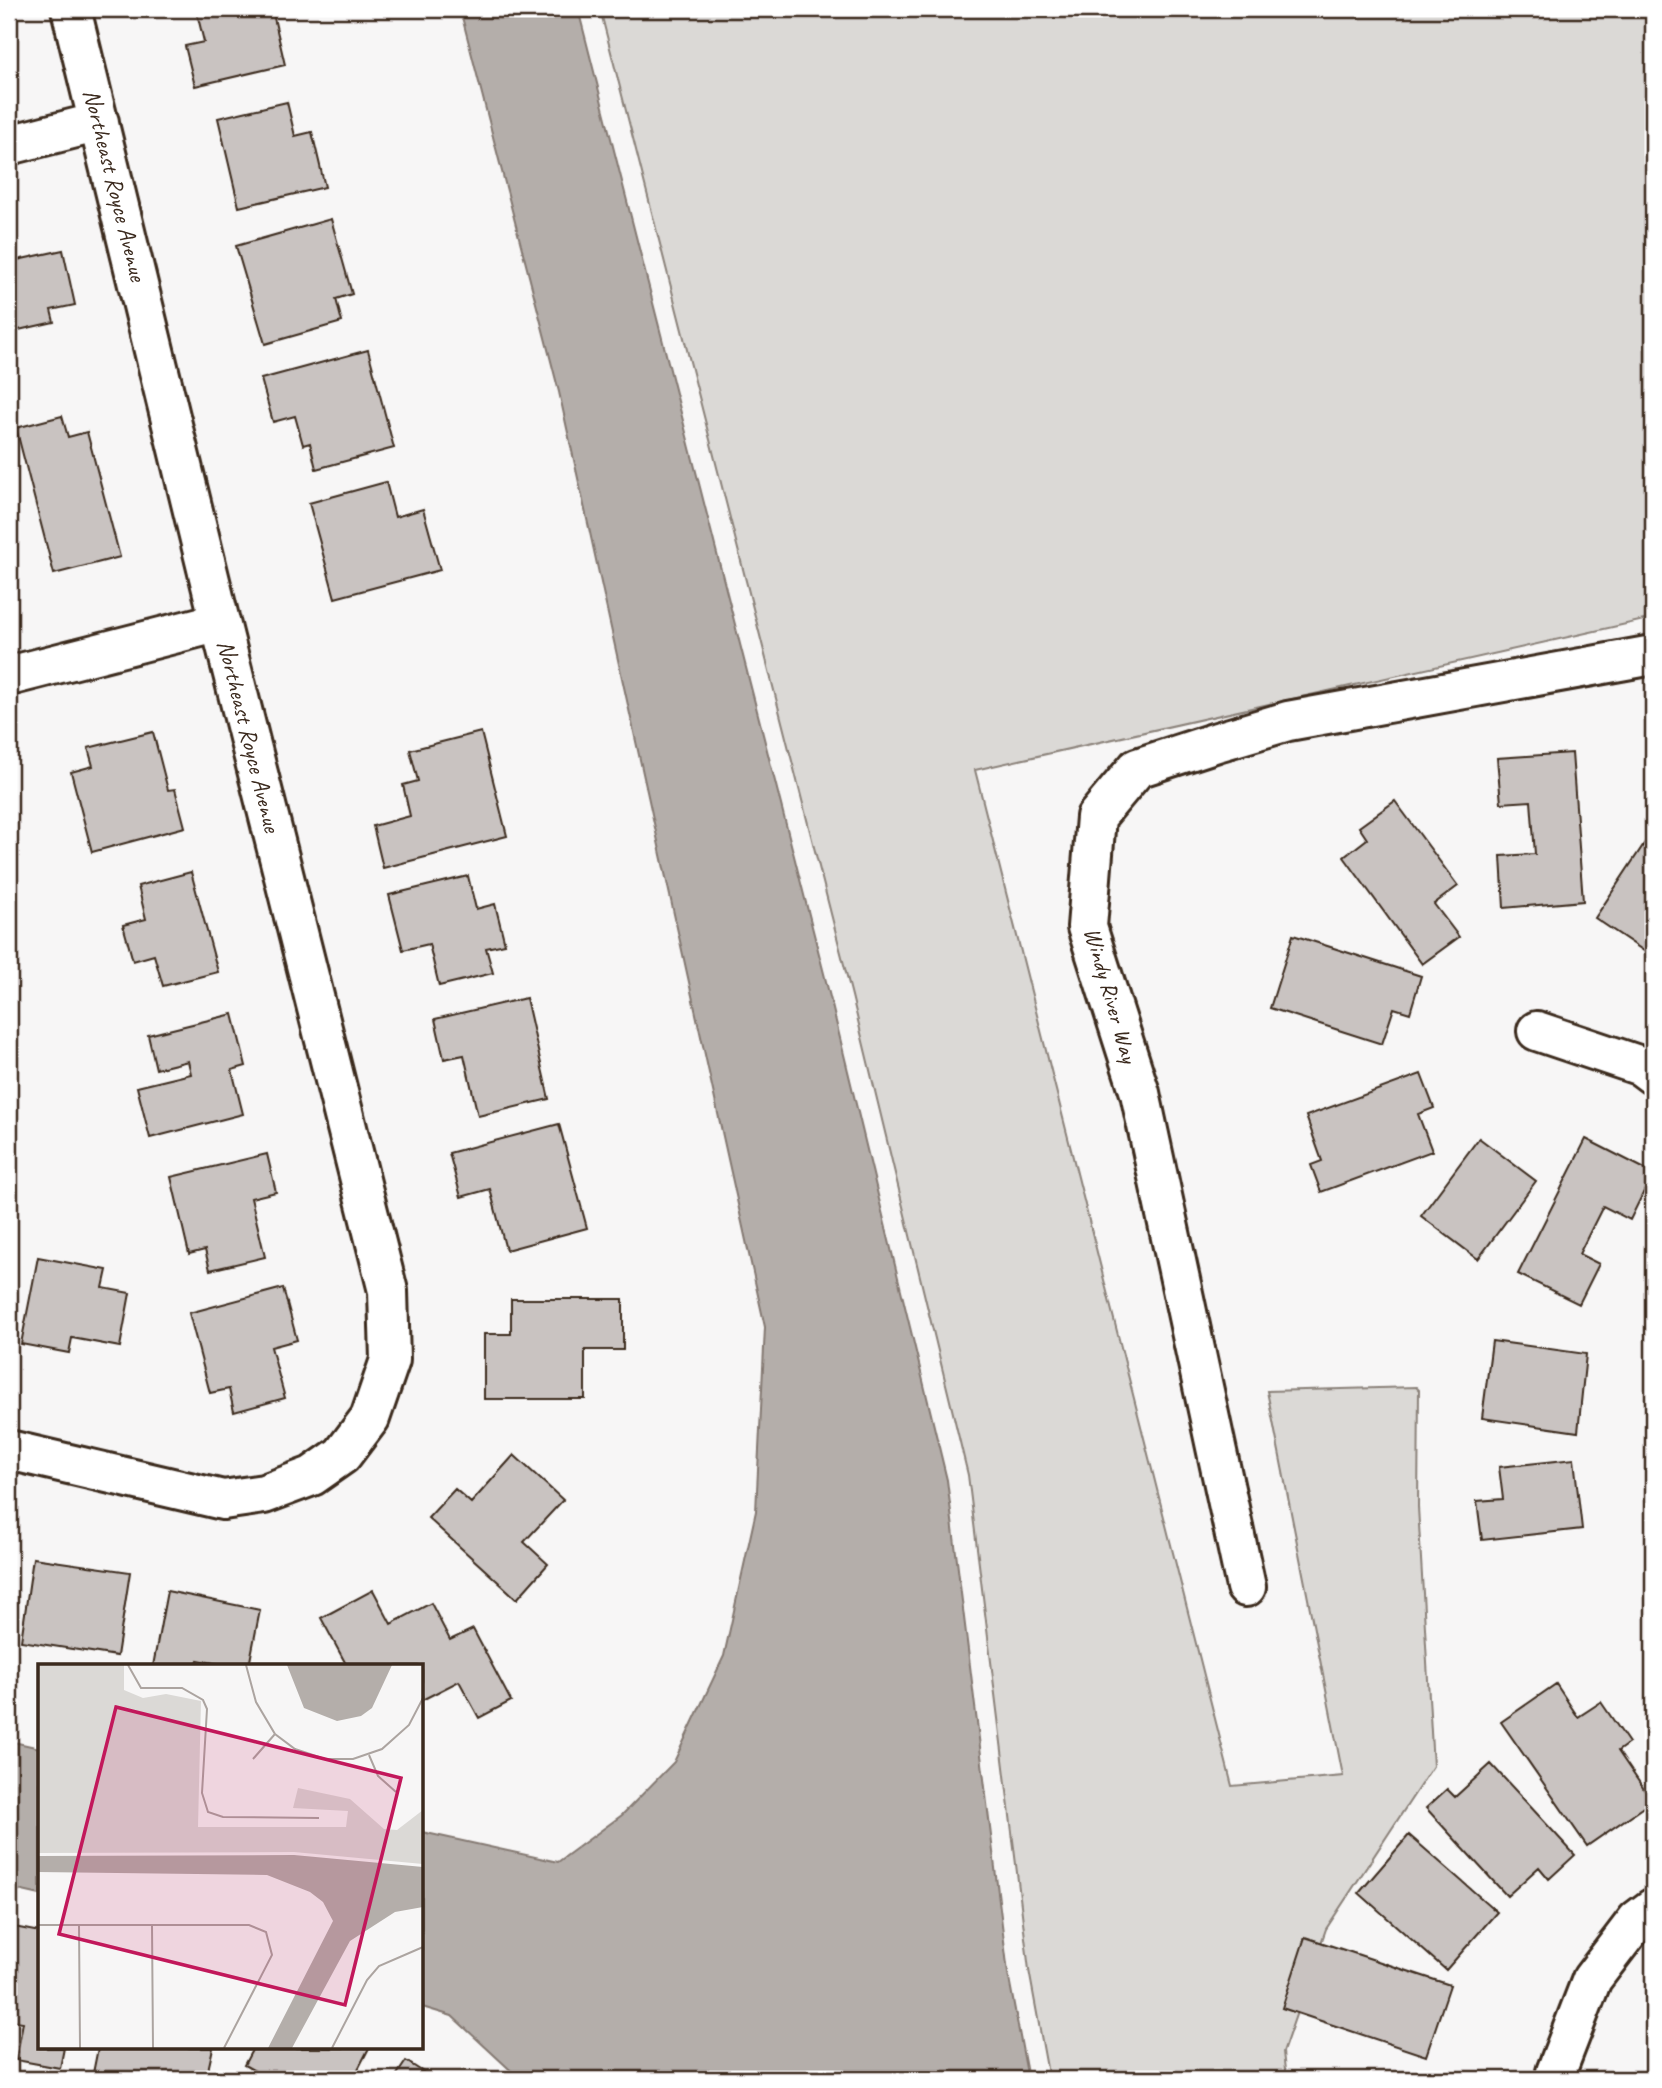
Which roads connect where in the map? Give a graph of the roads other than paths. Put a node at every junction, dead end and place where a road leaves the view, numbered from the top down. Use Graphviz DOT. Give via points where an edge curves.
graph roads {
  1 [pos="71,9"];
  2 [pos="99,122"];
  3 [pos="9,145"];
  4 [pos="220,622"];
  5 [pos="1653,655"];
  6 [pos="9,676"];
  7 [pos="1537,1031"];
  8 [pos="1653,1075"];
  9 [pos="9,1450"];
  10 [pos="1246,1587"];
  11 [pos="1653,1908"];
  12 [pos="1556,2072"];
  1 -- 2 [label="street, Northeast Royce Avenue"];
  2 -- 3 [label="street"];
  2 -- 4 [label="street, Northeast Royce Avenue"];
  4 -- 6 [label="street"];
  4 -- 9 [label="street, Northeast Royce Avenue" via="388,1291 390,1360 370,1418 342,1455 312,1476 264,1494 223,1500"];
  5 -- 10 [label="street, Windy River Way" via="1288,721 1229,738 1137,768 1096,817 1087,927 1140,1093"];
  7 -- 8 [label="street" via="1641,1066"];
  11 -- 12 [label="street" via="1637,1920 1592,1979"];
}
